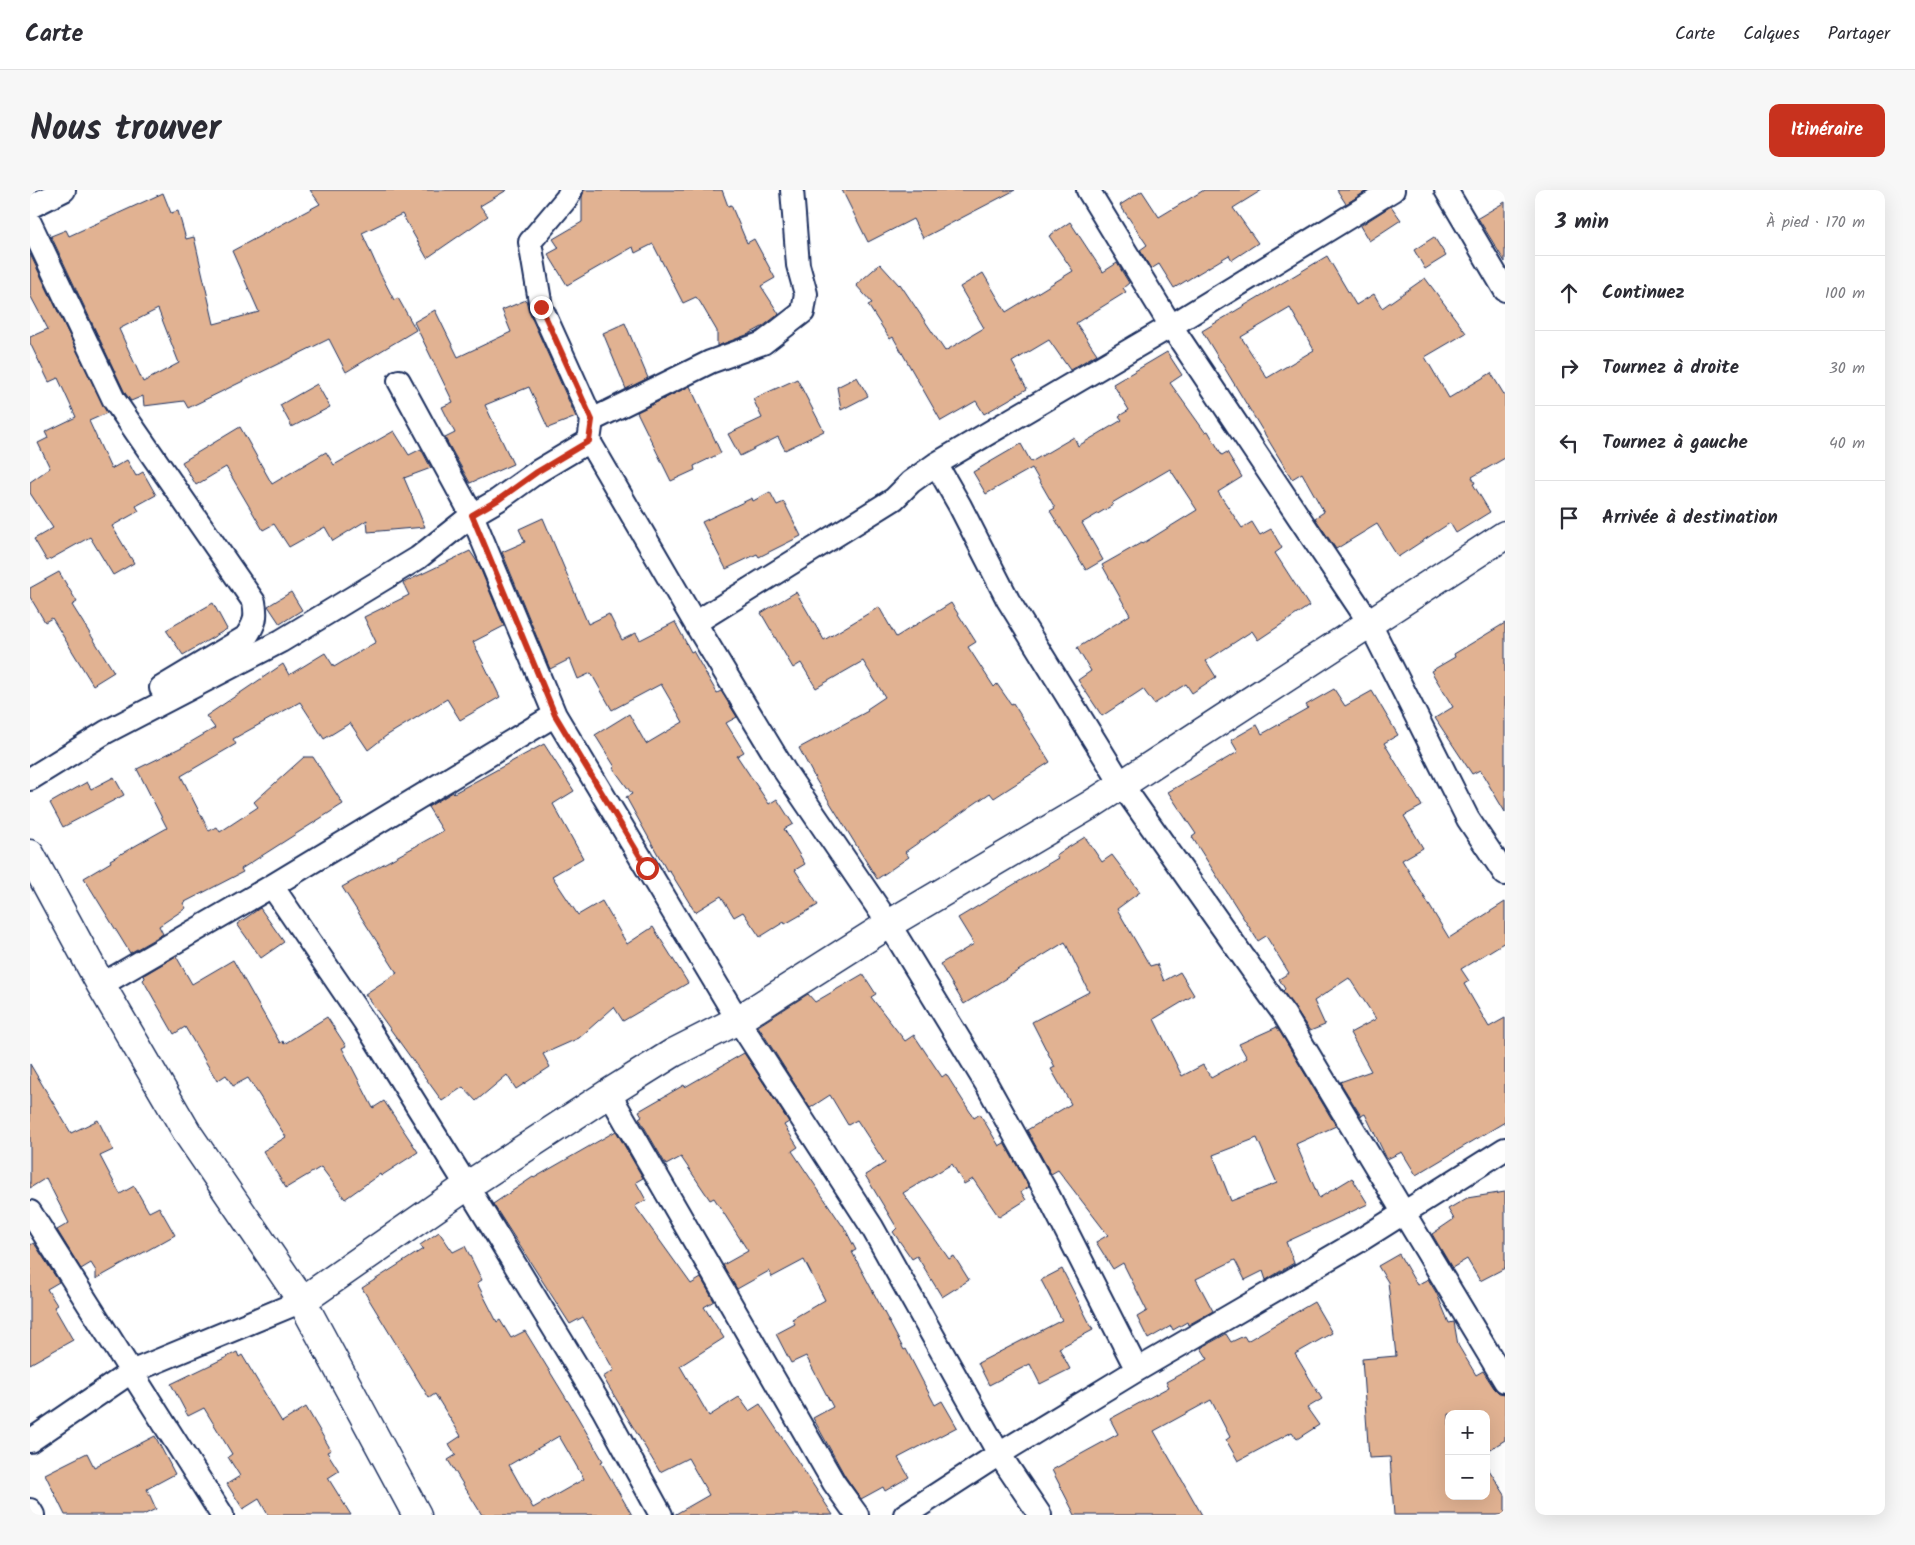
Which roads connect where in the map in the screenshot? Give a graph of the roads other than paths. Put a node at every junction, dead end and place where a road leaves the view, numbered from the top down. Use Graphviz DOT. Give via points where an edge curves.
graph roads {
  1 [pos="64,190"];
  2 [pos="571,190"];
  3 [pos="792,190"];
  4 [pos="1088,190"];
  5 [pos="1393,190"];
  6 [pos="1446,190"];
  7 [pos="30,207"];
  8 [pos="30,223"];
  9 [pos="1505,290"];
  10 [pos="1171,326"];
  11 [pos="399,381"];
  12 [pos="591,431"];
  13 [pos="936,464"];
  14 [pos="472,515"];
  15 [pos="1505,535"];
  16 [pos="1369,622"];
  17 [pos="695,623"];
  18 [pos="555,715"];
  19 [pos="30,769"];
  20 [pos="30,779"];
  21 [pos="1122,785"];
  22 [pos="30,854"];
  23 [pos="1505,874"];
  24 [pos="272,886"];
  25 [pos="889,924"];
  26 [pos="101,985"];
  27 [pos="738,1020"];
  28 [pos="609,1093"];
  29 [pos="1505,1149"];
  30 [pos="467,1186"];
  31 [pos="30,1212"];
  32 [pos="1405,1212"];
  33 [pos="302,1301"];
  34 [pos="1137,1370"];
  35 [pos="130,1372"];
  36 [pos="1505,1381"];
  37 [pos="30,1441"];
  38 [pos="999,1454"];
  39 [pos="30,1510"];
  40 [pos="33,1515"];
  41 [pos="222,1515"];
  42 [pos="417,1515"];
  43 [pos="661,1515"];
  44 [pos="857,1515"];
  45 [pos="905,1515"];
  46 [pos="1040,1515"];
  1 -- 7 [label="street"];
  2 -- 12 [label="street" via="530,242 541,307"];
  3 -- 12 [label="street" via="798,266 806,294 803,312 763,343 710,362"];
  4 -- 10 [label="street"];
  5 -- 10 [label="street"];
  6 -- 9 [label="street"];
  8 -- 19 [label="street" via="114,400 254,602 256,615 246,636"];
  10 -- 13 [label="street"];
  10 -- 16 [label="street"];
  11 -- 14 [label="street"];
  12 -- 14 [label="street" via="498,500"];
  12 -- 17 [label="street"];
  13 -- 17 [label="street" via="894,499"];
  13 -- 21 [label="street" via="1008,600"];
  14 -- 18 [label="street"];
  14 -- 20 [label="street" via="418,558 281,641 106,732"];
  15 -- 16 [label="street"];
  16 -- 21 [label="street"];
  16 -- 23 [label="street" via="1468,819"];
  17 -- 25 [label="street" via="784,770"];
  18 -- 24 [label="street"];
  18 -- 27 [label="street"];
  21 -- 25 [label="street"];
  21 -- 32 [label="street" via="1284,1014"];
  22 -- 26 [label="street"];
  24 -- 26 [label="street"];
  24 -- 30 [label="street" via="364,1021"];
  25 -- 27 [label="street"];
  25 -- 34 [label="street" via="992,1093"];
  26 -- 33 [label="street" via="188,1134"];
  27 -- 28 [label="street" via="673,1053"];
  27 -- 38 [label="street" via="872,1227"];
  28 -- 30 [label="street"];
  28 -- 44 [label="street" via="834,1483"];
  29 -- 32 [label="street"];
  30 -- 33 [label="street"];
  30 -- 43 [label="street" via="603,1409"];
  31 -- 35 [label="street"];
  32 -- 34 [label="street"];
  32 -- 36 [label="street"];
  33 -- 35 [label="street"];
  33 -- 42 [label="street"];
  34 -- 38 [label="street"];
  35 -- 37 [label="street"];
  35 -- 41 [label="street"];
  38 -- 45 [label="street"];
  38 -- 46 [label="street"];
  39 -- 40 [label="street"];
}
